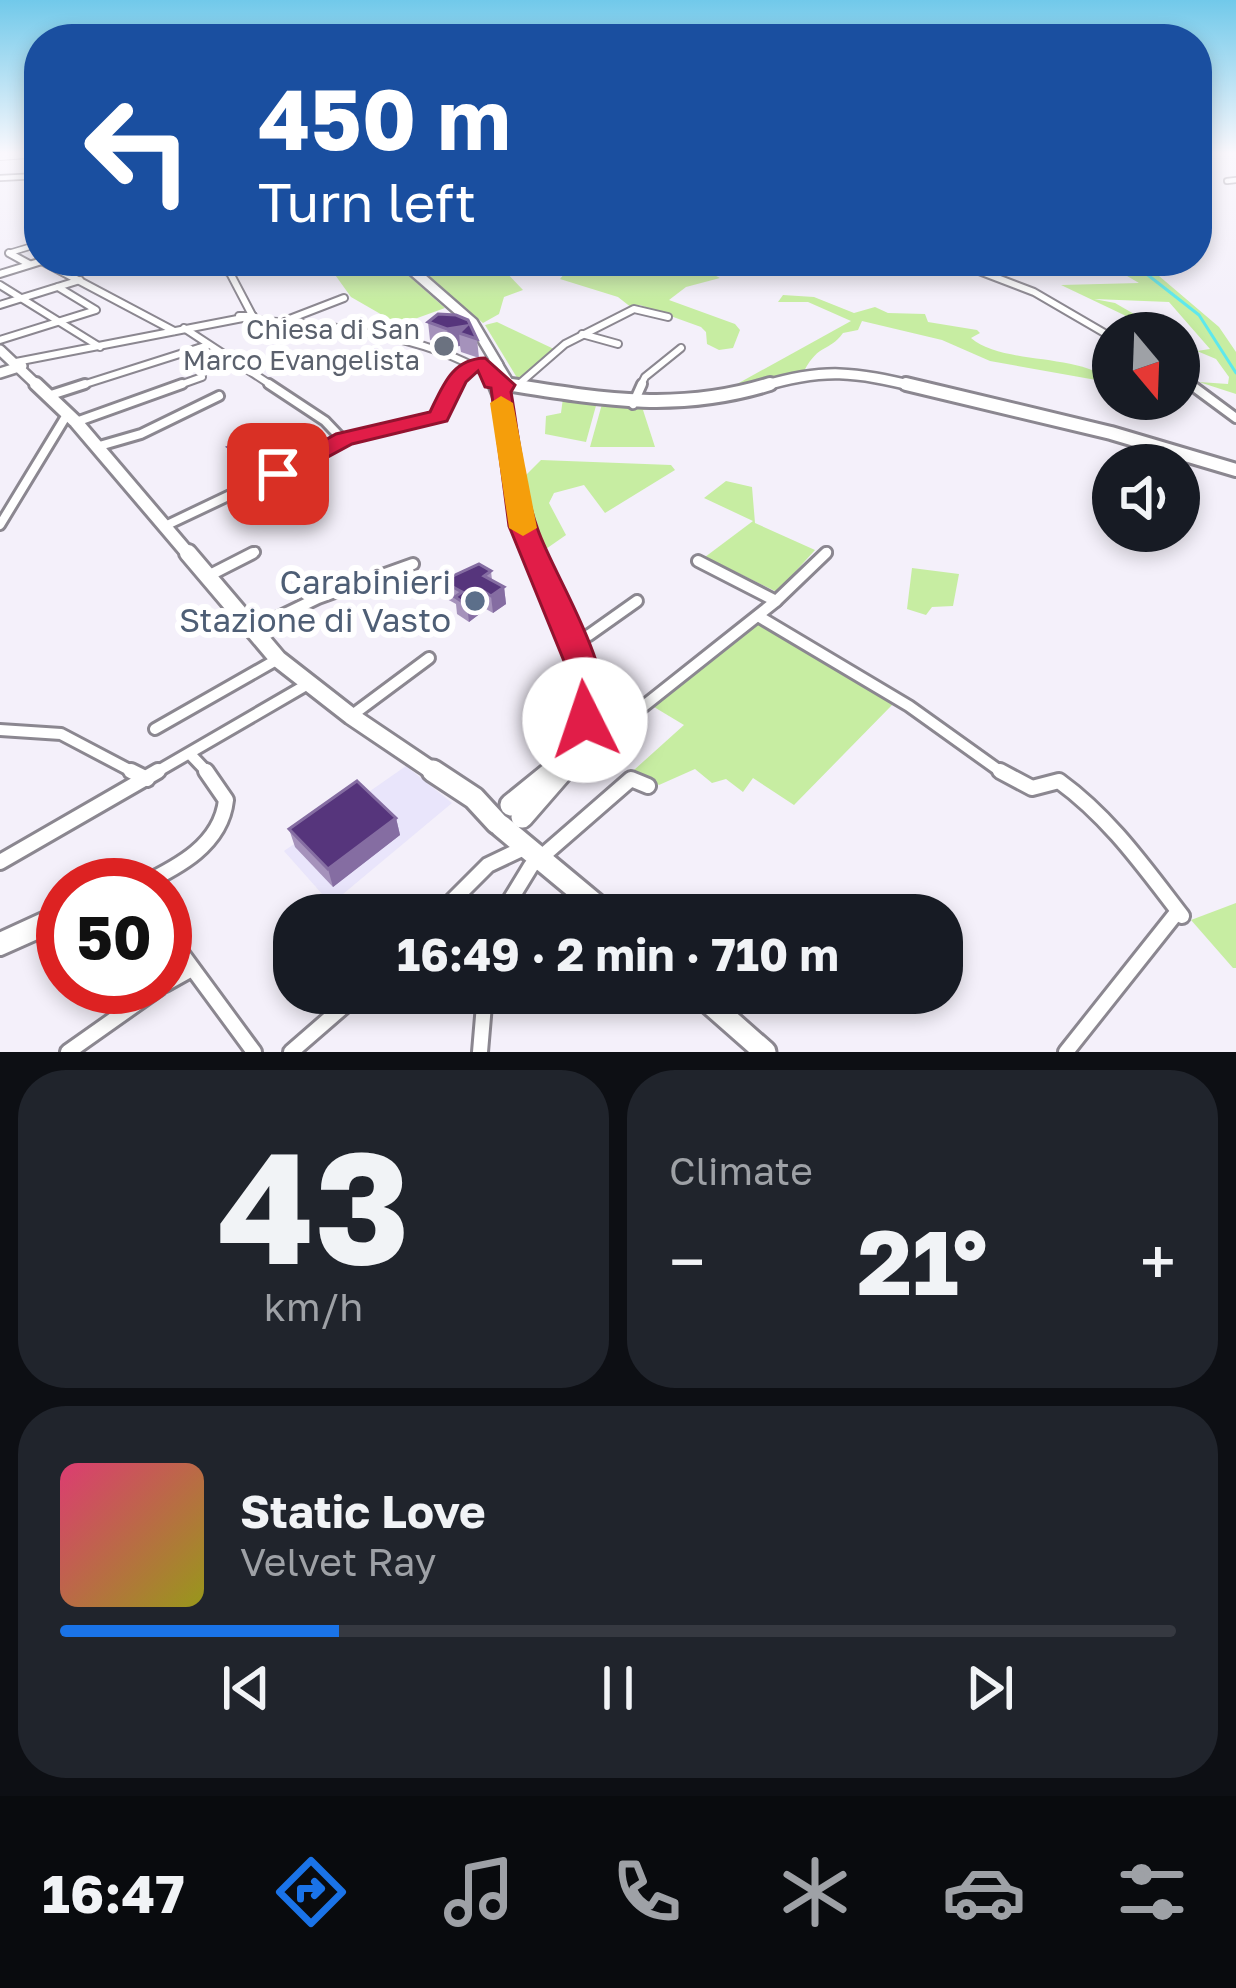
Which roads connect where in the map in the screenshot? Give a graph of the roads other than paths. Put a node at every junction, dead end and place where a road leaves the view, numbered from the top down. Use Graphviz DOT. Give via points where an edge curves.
graph roads {
  1 [pos="24,248"];
  2 [pos="24,261"];
  3 [pos="72,276"];
  4 [pos="231,276"];
  5 [pos="419,276"];
  6 [pos="992,276"];
  7 [pos="80,280"];
  8 [pos="0,285"];
  9 [pos="58,287"];
  10 [pos="22,298"];
  11 [pos="344,298"];
  12 [pos="0,305"];
  13 [pos="247,317"];
  14 [pos="668,317"];
  15 [pos="60,321"];
  16 [pos="282,322"];
  17 [pos="1092,326"];
  18 [pos="179,330"];
  19 [pos="582,334"];
  20 [pos="0,340"];
  21 [pos="618,344"];
  22 [pos="208,345"];
  23 [pos="100,347"];
  24 [pos="681,348"];
  25 [pos="0,350"];
  26 [pos="19,364"];
  27 [pos="0,374"];
  28 [pos="496,375"];
  29 [pos="202,377"];
  30 [pos="1200,391"];
  31 [pos="51,395"];
  32 [pos="219,396"];
  33 [pos="633,404"];
  34 [pos="72,417"];
  35 [pos="1236,418"];
  36 [pos="344,439"];
  37 [pos="96,447"];
  38 [pos="1236,470"];
  39 [pos="0,525"];
  40 [pos="165,526"];
  41 [pos="255,552"];
  42 [pos="827,552"];
  43 [pos="698,561"];
  44 [pos="413,565"];
  45 [pos="208,576"];
  46 [pos="637,601"];
  47 [pos="776,601"];
  48 [pos="758,616"];
  49 [pos="254,629"];
  50 [pos="572,640"];
  51 [pos="429,658"];
  52 [pos="278,659"];
  53 [pos="308,684"];
  54 [pos="351,716"];
  55 [pos="155,728"];
  56 [pos="0,730"];
  57 [pos="576,747"];
  58 [pos="190,754"];
  59 [pos="147,779"];
  60 [pos="648,786"];
  61 [pos="509,816"];
  62 [pos="535,852"];
  63 [pos="190,858"];
  64 [pos="0,862"];
  65 [pos="488,865"];
  66 [pos="459,894"];
  67 [pos="512,894"];
  68 [pos="584,894"];
  69 [pos="36,928"];
  70 [pos="0,944"];
  71 [pos="192,971"];
  72 [pos="121,1014"];
  73 [pos="335,1014"];
  74 [pos="483,1014"];
  75 [pos="722,1014"];
  76 [pos="68,1052"];
  77 [pos="254,1052"];
  78 [pos="292,1052"];
  79 [pos="480,1052"];
  80 [pos="765,1052"];
  81 [pos="1066,1052"];
  1 -- 2 [label="street" via="9,253"];
  3 -- 7 [label="street"];
  4 -- 13 [label="street"];
  5 -- 28 [label="main road" via="472,323"];
  6 -- 17 [label="street"];
  7 -- 9 [label="street"];
  7 -- 18 [label="street"];
  8 -- 10 [label="street"];
  9 -- 10 [label="street"];
  9 -- 15 [label="street" via="96,310"];
  10 -- 12 [label="street"];
  10 -- 15 [label="street"];
  11 -- 16 [label="street"];
  13 -- 16 [label="street"];
  13 -- 18 [label="street"];
  14 -- 19 [label="street" via="639,308"];
  15 -- 20 [label="street"];
  15 -- 23 [label="street"];
  16 -- 28 [label="street" via="404,344"];
  18 -- 22 [label="street"];
  18 -- 23 [label="street"];
  19 -- 21 [label="street"];
  19 -- 28 [label="street"];
  22 -- 31 [label="street"];
  22 -- 36 [label="street"];
  23 -- 26 [label="street"];
  24 -- 33 [label="street" via="645,377"];
  25 -- 26 [label="main road"];
  26 -- 27 [label="main road"];
  26 -- 31 [label="main road"];
  28 -- 33 [label="main road"];
  28 -- 36 [label="street" via="457,379 439,416"];
  28 -- 50 [label="main road" via="523,526"];
  29 -- 34 [label="street"];
  30 -- 35 [label="street"];
  31 -- 34 [label="main road"];
  32 -- 37 [label="street"];
  33 -- 38 [label="main road" via="724,398 806,373 859,373"];
  34 -- 37 [label="main road"];
  34 -- 39 [label="street"];
  36 -- 40 [label="street"];
  37 -- 40 [label="main road"];
  40 -- 45 [label="main road"];
  41 -- 45 [label="street"];
  42 -- 47 [label="street"];
  43 -- 47 [label="street"];
  44 -- 49 [label="street"];
  45 -- 49 [label="main road"];
  46 -- 50 [label="street"];
  47 -- 48 [label="street"];
  48 -- 57 [label="street" via="616,728"];
  48 -- 81 [label="street" via="1013,780 1032,788 1059,781 1076,791 1178,916"];
  49 -- 52 [label="main road"];
  50 -- 57 [label="main road" via="587,682"];
  51 -- 54 [label="street"];
  52 -- 53 [label="main road"];
  52 -- 55 [label="street"];
  53 -- 54 [label="main road"];
  53 -- 58 [label="street"];
  54 -- 61 [label="main road"];
  56 -- 59 [label="street" via="40,726 66,734"];
  57 -- 61 [label="main road"];
  58 -- 59 [label="street"];
  58 -- 63 [label="street" via="223,793 224,808 204,848"];
  59 -- 64 [label="street"];
  60 -- 62 [label="street" via="631,778"];
  61 -- 62 [label="main road"];
  61 -- 65 [label="street"];
  62 -- 65 [label="street"];
  62 -- 67 [label="street"];
  62 -- 68 [label="main road"];
  65 -- 66 [label="street"];
  69 -- 70 [label="street"];
  71 -- 77 [label="street"];
  72 -- 76 [label="street"];
  73 -- 78 [label="street"];
  74 -- 79 [label="street"];
  75 -- 80 [label="main road"];
}
